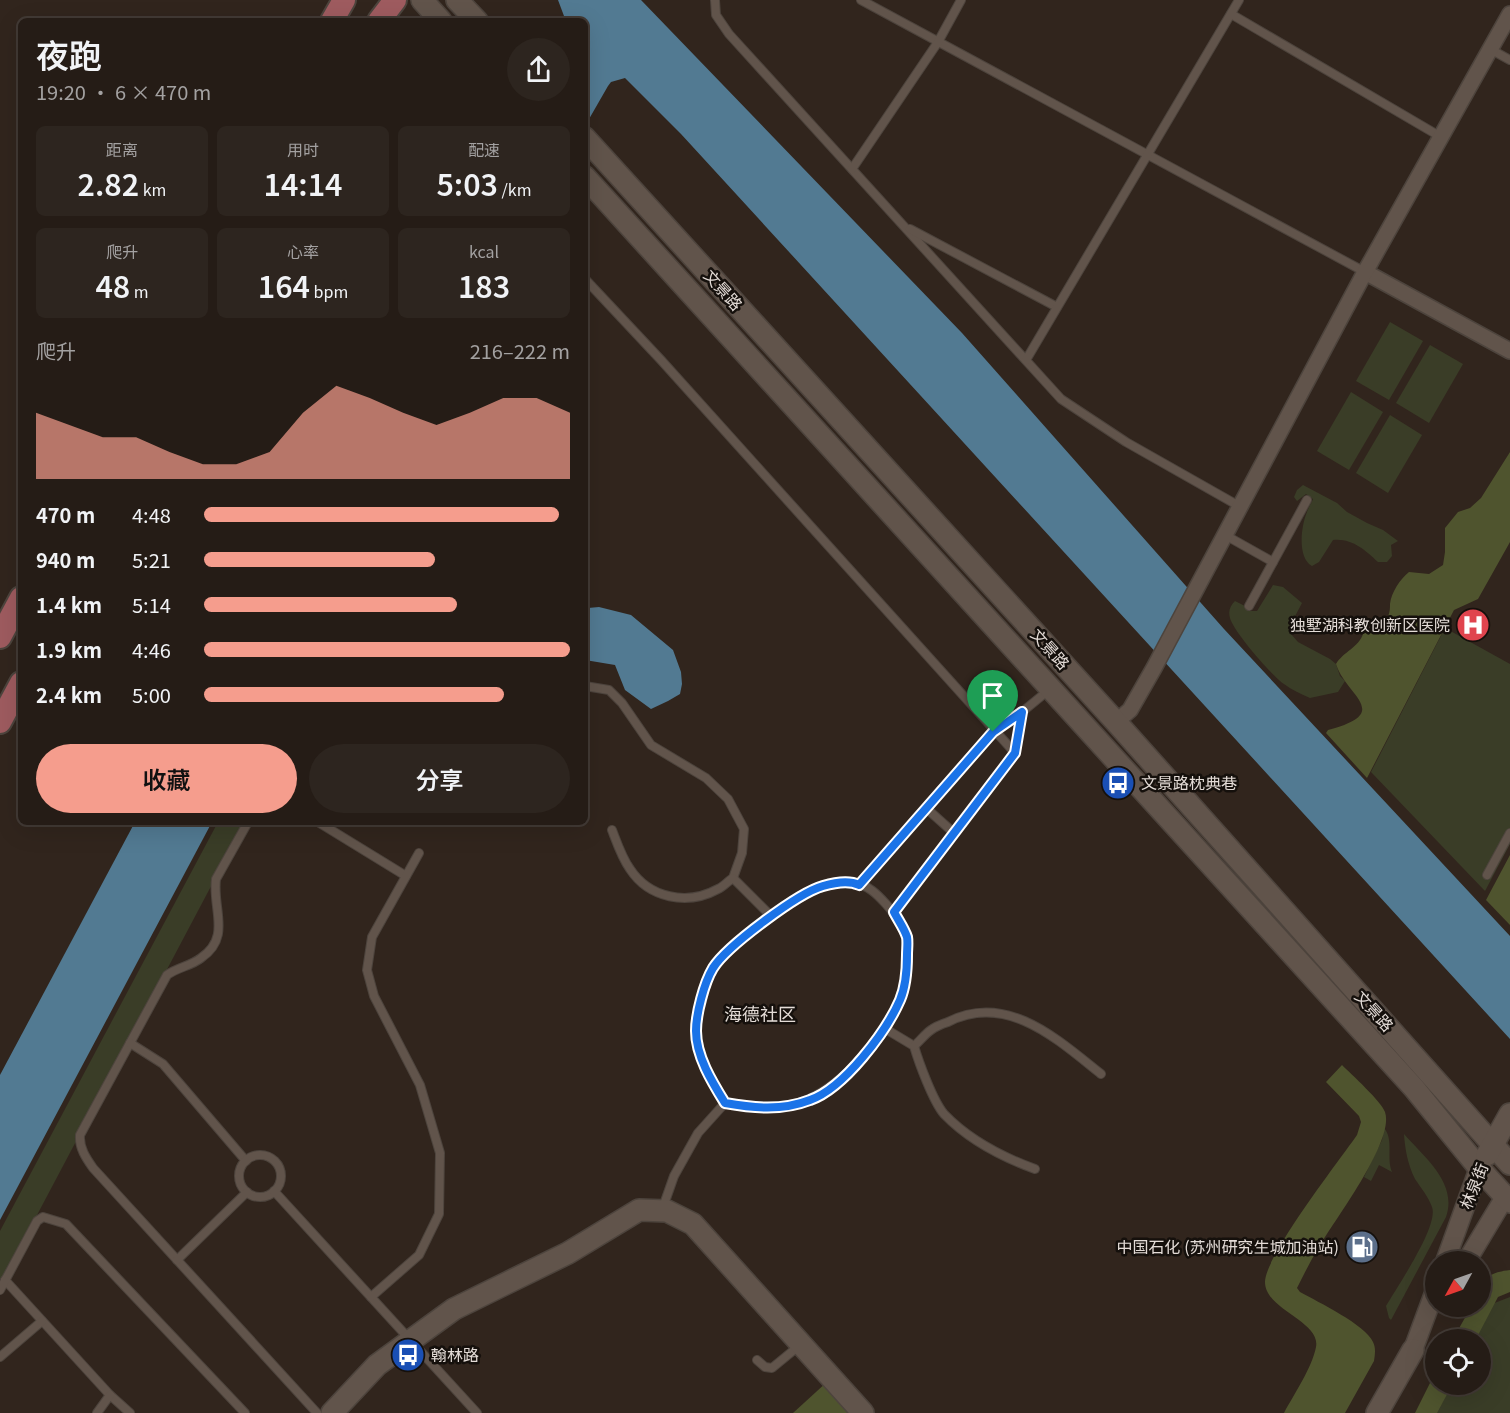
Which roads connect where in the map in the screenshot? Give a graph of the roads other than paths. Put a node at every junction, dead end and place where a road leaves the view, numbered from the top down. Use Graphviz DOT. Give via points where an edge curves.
graph roads {
  1 [pos="344,0"];
  2 [pos="395,0"];
  3 [pos="422,0"];
  4 [pos="457,0"];
  5 [pos="715,0"];
  6 [pos="861,0"];
  7 [pos="961,0"];
  8 [pos="1239,0"];
  9 [pos="1231,14"];
  10 [pos="1510,14"];
  11 [pos="334,18"];
  12 [pos="381,18"];
  13 [pos="438,18"];
  14 [pos="474,18"];
  15 [pos="938,42"];
  16 [pos="1490,49"];
  17 [pos="1510,60"];
  18 [pos="1441,137"];
  19 [pos="592,146"];
  20 [pos="1147,154"];
  21 [pos="852,170"];
  22 [pos="588,180"];
  23 [pos="903,225"];
  24 [pos="1365,272"];
  25 [pos="588,282"];
  26 [pos="1058,307"];
  27 [pos="1510,351"];
  28 [pos="1026,360"];
  29 [pos="1307,500"];
  30 [pos="1239,506"];
  31 [pos="1224,535"];
  32 [pos="1273,562"];
  33 [pos="18,604"];
  34 [pos="1249,606"];
  35 [pos="0,637"];
  36 [pos="588,686"];
  37 [pos="1050,688"];
  38 [pos="18,689"];
  39 [pos="1022,712"];
  40 [pos="0,722"];
  41 [pos="1116,723"];
  42 [pos="993,732"];
  43 [pos="1015,753"];
  44 [pos="926,808"];
  45 [pos="246,825"];
  46 [pos="323,825"];
  47 [pos="612,830"];
  48 [pos="954,833"];
  49 [pos="1510,834"];
  50 [pos="419,853"];
  51 [pos="1486,875"];
  52 [pos="406,876"];
  53 [pos="733,878"];
  54 [pos="859,885"];
  55 [pos="894,912"];
  56 [pos="772,917"];
  57 [pos="884,1028"];
  58 [pos="130,1043"];
  59 [pos="914,1047"];
  60 [pos="1101,1074"];
  61 [pos="725,1103"];
  62 [pos="1510,1114"];
  63 [pos="1493,1145"];
  64 [pos="246,1161"];
  65 [pos="1510,1164"];
  66 [pos="1035,1168"];
  67 [pos="1479,1168"];
  68 [pos="274,1191"];
  69 [pos="247,1192"];
  70 [pos="1508,1196"];
  71 [pos="661,1211"];
  72 [pos="1449,1251"];
  73 [pos="1473,1251"];
  74 [pos="177,1260"];
  75 [pos="5,1280"];
  76 [pos="0,1290"];
  77 [pos="371,1297"];
  78 [pos="1425,1317"];
  79 [pos="1432,1317"];
  80 [pos="42,1321"];
  81 [pos="411,1341"];
  82 [pos="801,1344"];
  83 [pos="1413,1350"];
  84 [pos="0,1357"];
  85 [pos="757,1360"];
  86 [pos="111,1395"];
  87 [pos="97,1413"];
  88 [pos="130,1413"];
  89 [pos="244,1413"];
  90 [pos="317,1413"];
  91 [pos="332,1413"];
  92 [pos="477,1413"];
  93 [pos="863,1413"];
  94 [pos="1377,1413"];
  1 -- 11 [label="main road"];
  2 -- 12 [label="main road"];
  3 -- 13 [label="main road"];
  4 -- 14 [label="main road"];
  5 -- 21 [label="lane" via="716,15 729,34"];
  6 -- 15 [label="lane"];
  7 -- 15 [label="lane"];
  8 -- 9 [label="lane"];
  9 -- 18 [label="lane"];
  9 -- 20 [label="lane"];
  10 -- 16 [label="street"];
  15 -- 20 [label="lane"];
  15 -- 21 [label="lane"];
  16 -- 17 [label="lane"];
  16 -- 18 [label="street"];
  18 -- 24 [label="street"];
  19 -- 41 [label="main road, 文景路"];
  20 -- 24 [label="lane"];
  20 -- 26 [label="lane"];
  21 -- 23 [label="lane"];
  22 -- 37 [label="main road, 文景路"];
  23 -- 26 [label="lane"];
  23 -- 28 [label="lane"];
  24 -- 27 [label="street"];
  24 -- 30 [label="street"];
  25 -- 42 [label="lane"];
  26 -- 28 [label="lane"];
  28 -- 30 [label="lane" via="1061,399 1126,442"];
  29 -- 32 [label="lane"];
  30 -- 31 [label="street"];
  31 -- 32 [label="lane"];
  31 -- 41 [label="street" via="1130,710"];
  32 -- 34 [label="lane"];
  33 -- 35 [label="main road"];
  36 -- 53 [label="lane" via="609,690 651,745 706,778 728,799 744,830 742,853"];
  37 -- 39 [label="lane"];
  37 -- 67 [label="main road, 文景路" via="1413,1088"];
  38 -- 40 [label="main road"];
  39 -- 42 [label="lane"];
  39 -- 43 [label="lane"];
  41 -- 63 [label="main road, 文景路"];
  42 -- 43 [label="lane"];
  42 -- 44 [label="lane"];
  43 -- 48 [label="lane"];
  44 -- 48 [label="lane"];
  44 -- 54 [label="lane"];
  45 -- 58 [label="lane" via="216,879 220,928 212,949 167,975"];
  46 -- 52 [label="lane"];
  47 -- 53 [label="lane" via="630,870 647,887 666,897 690,898 718,890"];
  48 -- 55 [label="lane"];
  49 -- 51 [label="lane"];
  50 -- 52 [label="lane"];
  52 -- 77 [label="lane" via="372,937 367,970 374,996 420,1085 440,1153 439,1214 419,1254"];
  53 -- 56 [label="lane"];
  54 -- 55 [label="lane" via="874,891"];
  54 -- 56 [label="lane" via="852,882 822,886"];
  55 -- 57 [label="lane" via="907,937 907,967 901,997"];
  56 -- 61 [label="lane" via="738,941 713,968 705,987 696,1031 702,1059"];
  57 -- 59 [label="lane"];
  57 -- 61 [label="lane" via="842,1079 811,1100 776,1108"];
  58 -- 64 [label="lane" via="163,1064"];
  58 -- 74 [label="lane" via="80,1135 80,1142 93,1168"];
  59 -- 60 [label="lane" via="931,1030 955,1018 980,1011 1003,1014 1038,1027"];
  59 -- 66 [label="lane" via="943,1113 990,1150"];
  61 -- 71 [label="lane" via="698,1133 674,1176"];
  62 -- 63 [label="main road, 林泉街"];
  63 -- 65 [label="main road, 文景路"];
  63 -- 67 [label="main road, 林泉街"];
  64 -- 68 [label="lane" via="261,1156 274,1161 280,1180"];
  64 -- 69 [label="lane" via="239,1177"];
  67 -- 70 [label="main road, 文景路"];
  67 -- 72 [label="street, 林泉街"];
  68 -- 69 [label="lane" via="262,1197"];
  68 -- 77 [label="lane"];
  69 -- 74 [label="lane"];
  70 -- 73 [label="street, 林泉街"];
  71 -- 81 [label="main road" via="639,1210 568,1253 454,1309"];
  71 -- 82 [label="main road" via="693,1224"];
  74 -- 90 [label="lane"];
  75 -- 76 [label="lane"];
  75 -- 80 [label="lane"];
  75 -- 89 [label="lane" via="37,1221 43,1217 66,1224"];
  77 -- 81 [label="lane"];
  78 -- 83 [label="street"];
  79 -- 83 [label="street"];
  80 -- 84 [label="lane"];
  80 -- 86 [label="lane"];
  81 -- 91 [label="main road" via="377,1365"];
  81 -- 92 [label="lane"];
  82 -- 85 [label="lane" via="772,1368"];
  82 -- 93 [label="main road"];
  83 -- 94 [label="main road"];
  86 -- 87 [label="lane"];
  86 -- 88 [label="lane"];
}
